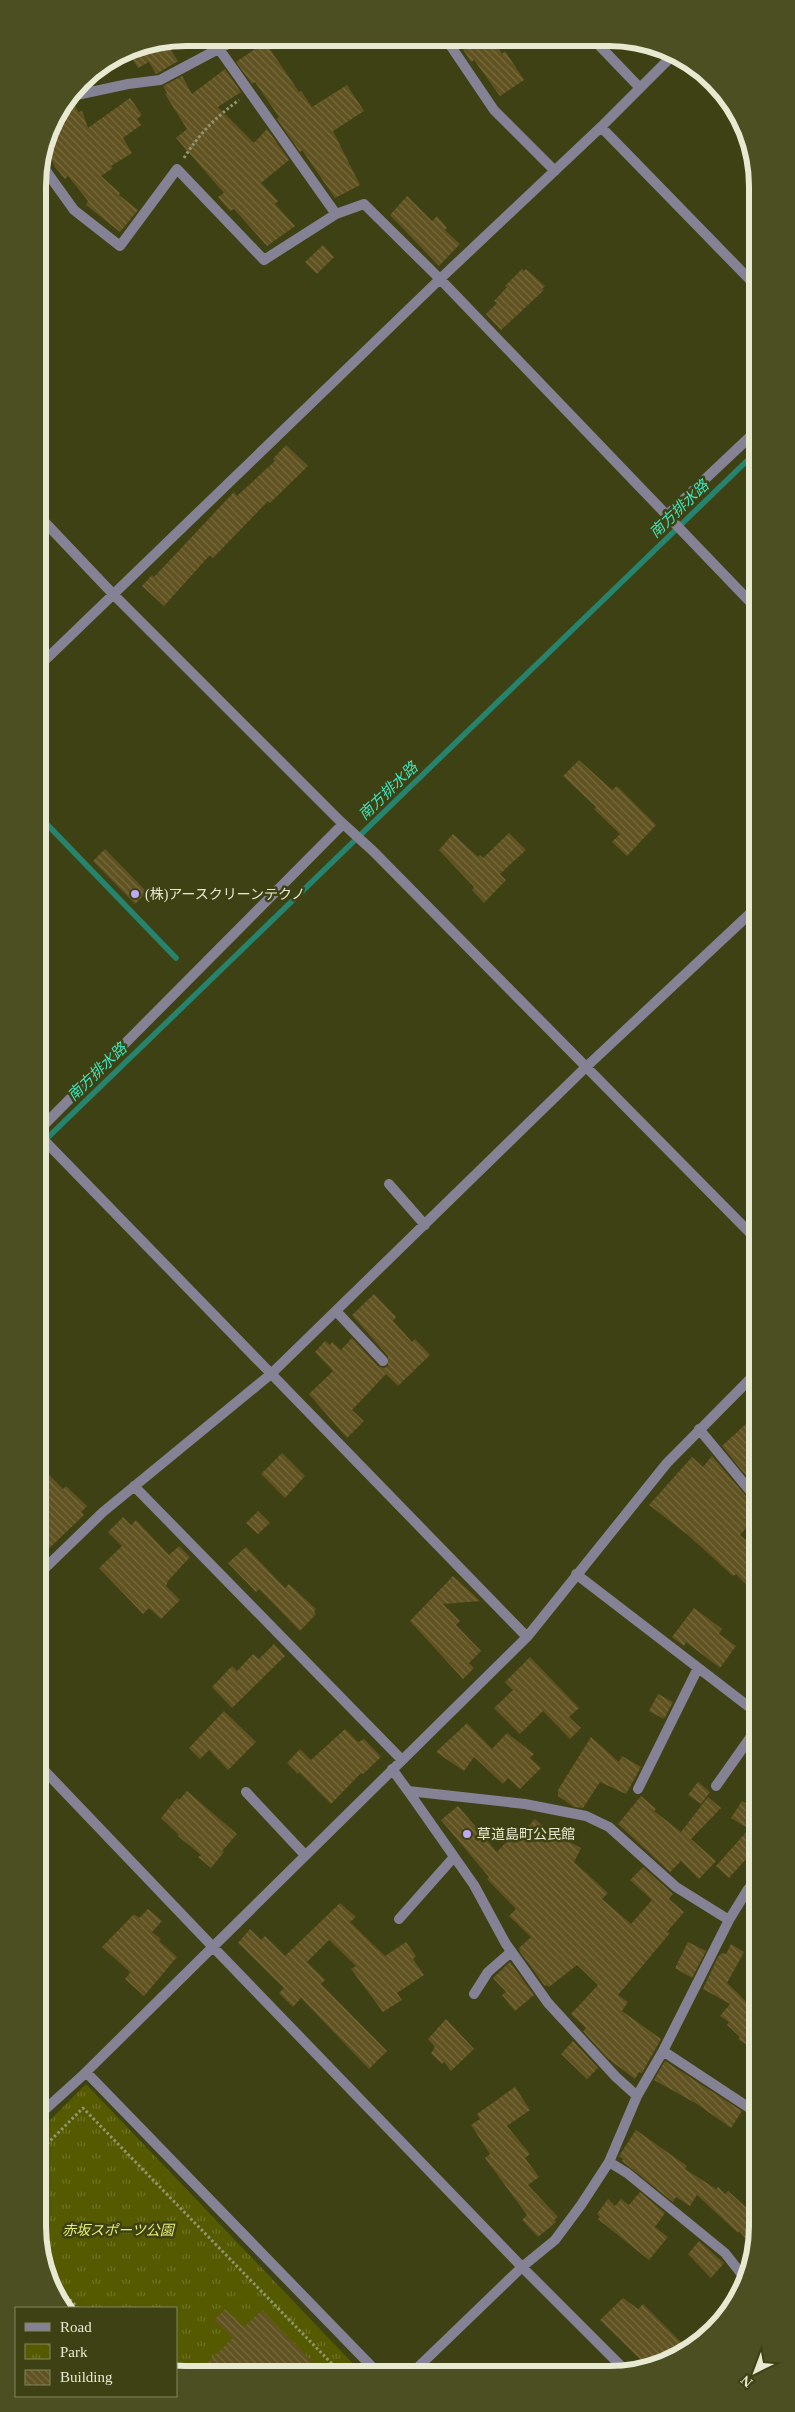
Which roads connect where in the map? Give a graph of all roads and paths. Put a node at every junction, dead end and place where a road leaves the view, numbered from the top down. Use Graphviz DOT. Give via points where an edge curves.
graph roads {
  1 [pos="451,46"];
  2 [pos="600,46"];
  3 [pos="219,48"];
  4 [pos="668,60"];
  5 [pos="640,88"];
  6 [pos="250,92"];
  7 [pos="81,94"];
  8 [pos="601,127"];
  9 [pos="177,169"];
  10 [pos="555,171"];
  11 [pos="48,173"];
  12 [pos="336,214"];
  13 [pos="440,279"];
  14 [pos="749,279"];
  15 [pos="749,438"];
  16 [pos="668,517"];
  17 [pos="47,524"];
  18 [pos="113,594"];
  19 [pos="749,601"];
  20 [pos="47,658"];
  21 [pos="346,826"];
  22 [pos="749,915"];
  23 [pos="586,1068"];
  24 [pos="47,1123"];
  25 [pos="47,1143"];
  26 [pos="389,1184"];
  27 [pos="425,1224"];
  28 [pos="748,1231"];
  29 [pos="336,1311"];
  30 [pos="383,1361"];
  31 [pos="271,1374"];
  32 [pos="748,1380"];
  33 [pos="699,1429"];
  34 [pos="134,1486"];
  35 [pos="748,1489"];
  36 [pos="46,1567"];
  37 [pos="576,1574"];
  38 [pos="527,1637"];
  39 [pos="698,1668"];
  40 [pos="748,1706"];
  41 [pos="748,1740"];
  42 [pos="402,1760"];
  43 [pos="392,1769"];
  44 [pos="46,1773"];
  45 [pos="716,1786"];
  46 [pos="638,1789"];
  47 [pos="408,1791"];
  48 [pos="246,1792"];
  49 [pos="306,1855"];
  50 [pos="454,1857"];
  51 [pos="748,1889"];
  52 [pos="399,1919"];
  53 [pos="729,1920"];
  54 [pos="213,1947"];
  55 [pos="511,1952"];
  56 [pos="474,1994"];
  57 [pos="663,2051"];
  58 [pos="86,2072"];
  59 [pos="637,2096"];
  60 [pos="748,2107"];
  61 [pos="46,2108"];
  62 [pos="46,2144"];
  63 [pos="609,2162"];
  64 [pos="522,2267"];
  65 [pos="740,2272"];
  66 [pos="64,2293"];
  67 [pos="77,2307"];
  68 [pos="620,2365"];
  69 [pos="334,2366"];
  70 [pos="371,2366"];
  71 [pos="419,2366"];
  1 -- 10 [label="street" via="494,110"];
  2 -- 5 [label="street"];
  3 -- 6 [label="street"];
  3 -- 7 [label="street" via="160,80"];
  4 -- 5 [label="street"];
  5 -- 8 [label="street"];
  6 -- 9 [label="path" via="218,115 196,138"];
  6 -- 12 [label="street"];
  8 -- 10 [label="street"];
  8 -- 14 [label="street"];
  9 -- 11 [label="street" via="120,246 74,210"];
  9 -- 12 [label="street" via="264,260"];
  10 -- 13 [label="street"];
  12 -- 13 [label="street" via="364,204"];
  13 -- 16 [label="street"];
  13 -- 18 [label="street"];
  15 -- 16 [label="street"];
  16 -- 19 [label="street"];
  17 -- 18 [label="street"];
  18 -- 20 [label="street"];
  18 -- 21 [label="street"];
  21 -- 23 [label="street"];
  21 -- 24 [label="street"];
  22 -- 23 [label="street"];
  23 -- 27 [label="street"];
  23 -- 28 [label="street"];
  25 -- 31 [label="street"];
  26 -- 27 [label="street"];
  27 -- 29 [label="street"];
  29 -- 30 [label="street"];
  29 -- 31 [label="street"];
  31 -- 34 [label="street"];
  31 -- 38 [label="street"];
  32 -- 33 [label="street"];
  33 -- 35 [label="street"];
  33 -- 37 [label="street"];
  34 -- 36 [label="street"];
  34 -- 42 [label="street"];
  37 -- 38 [label="street"];
  37 -- 39 [label="street"];
  38 -- 42 [label="street"];
  39 -- 40 [label="street"];
  39 -- 46 [label="street"];
  41 -- 45 [label="street"];
  42 -- 43 [label="street"];
  43 -- 47 [label="street"];
  43 -- 49 [label="street"];
  44 -- 54 [label="street"];
  47 -- 50 [label="street"];
  47 -- 53 [label="street" via="525,1804 586,1816 609,1827 676,1887"];
  48 -- 49 [label="street"];
  49 -- 54 [label="street"];
  50 -- 52 [label="street"];
  50 -- 55 [label="street" via="474,1885"];
  51 -- 53 [label="street"];
  53 -- 57 [label="street"];
  54 -- 58 [label="street"];
  54 -- 64 [label="street"];
  55 -- 56 [label="street" via="488,1972"];
  55 -- 59 [label="street" via="548,2003"];
  57 -- 59 [label="street"];
  57 -- 60 [label="street"];
  58 -- 61 [label="street"];
  58 -- 70 [label="street"];
  59 -- 63 [label="street"];
  62 -- 69 [label="path" via="83,2108"];
  63 -- 64 [label="street" via="554,2240"];
  63 -- 65 [label="street" via="627,2173 724,2253"];
  64 -- 68 [label="street"];
  64 -- 71 [label="street"];
  66 -- 67 [label="path"];
}
